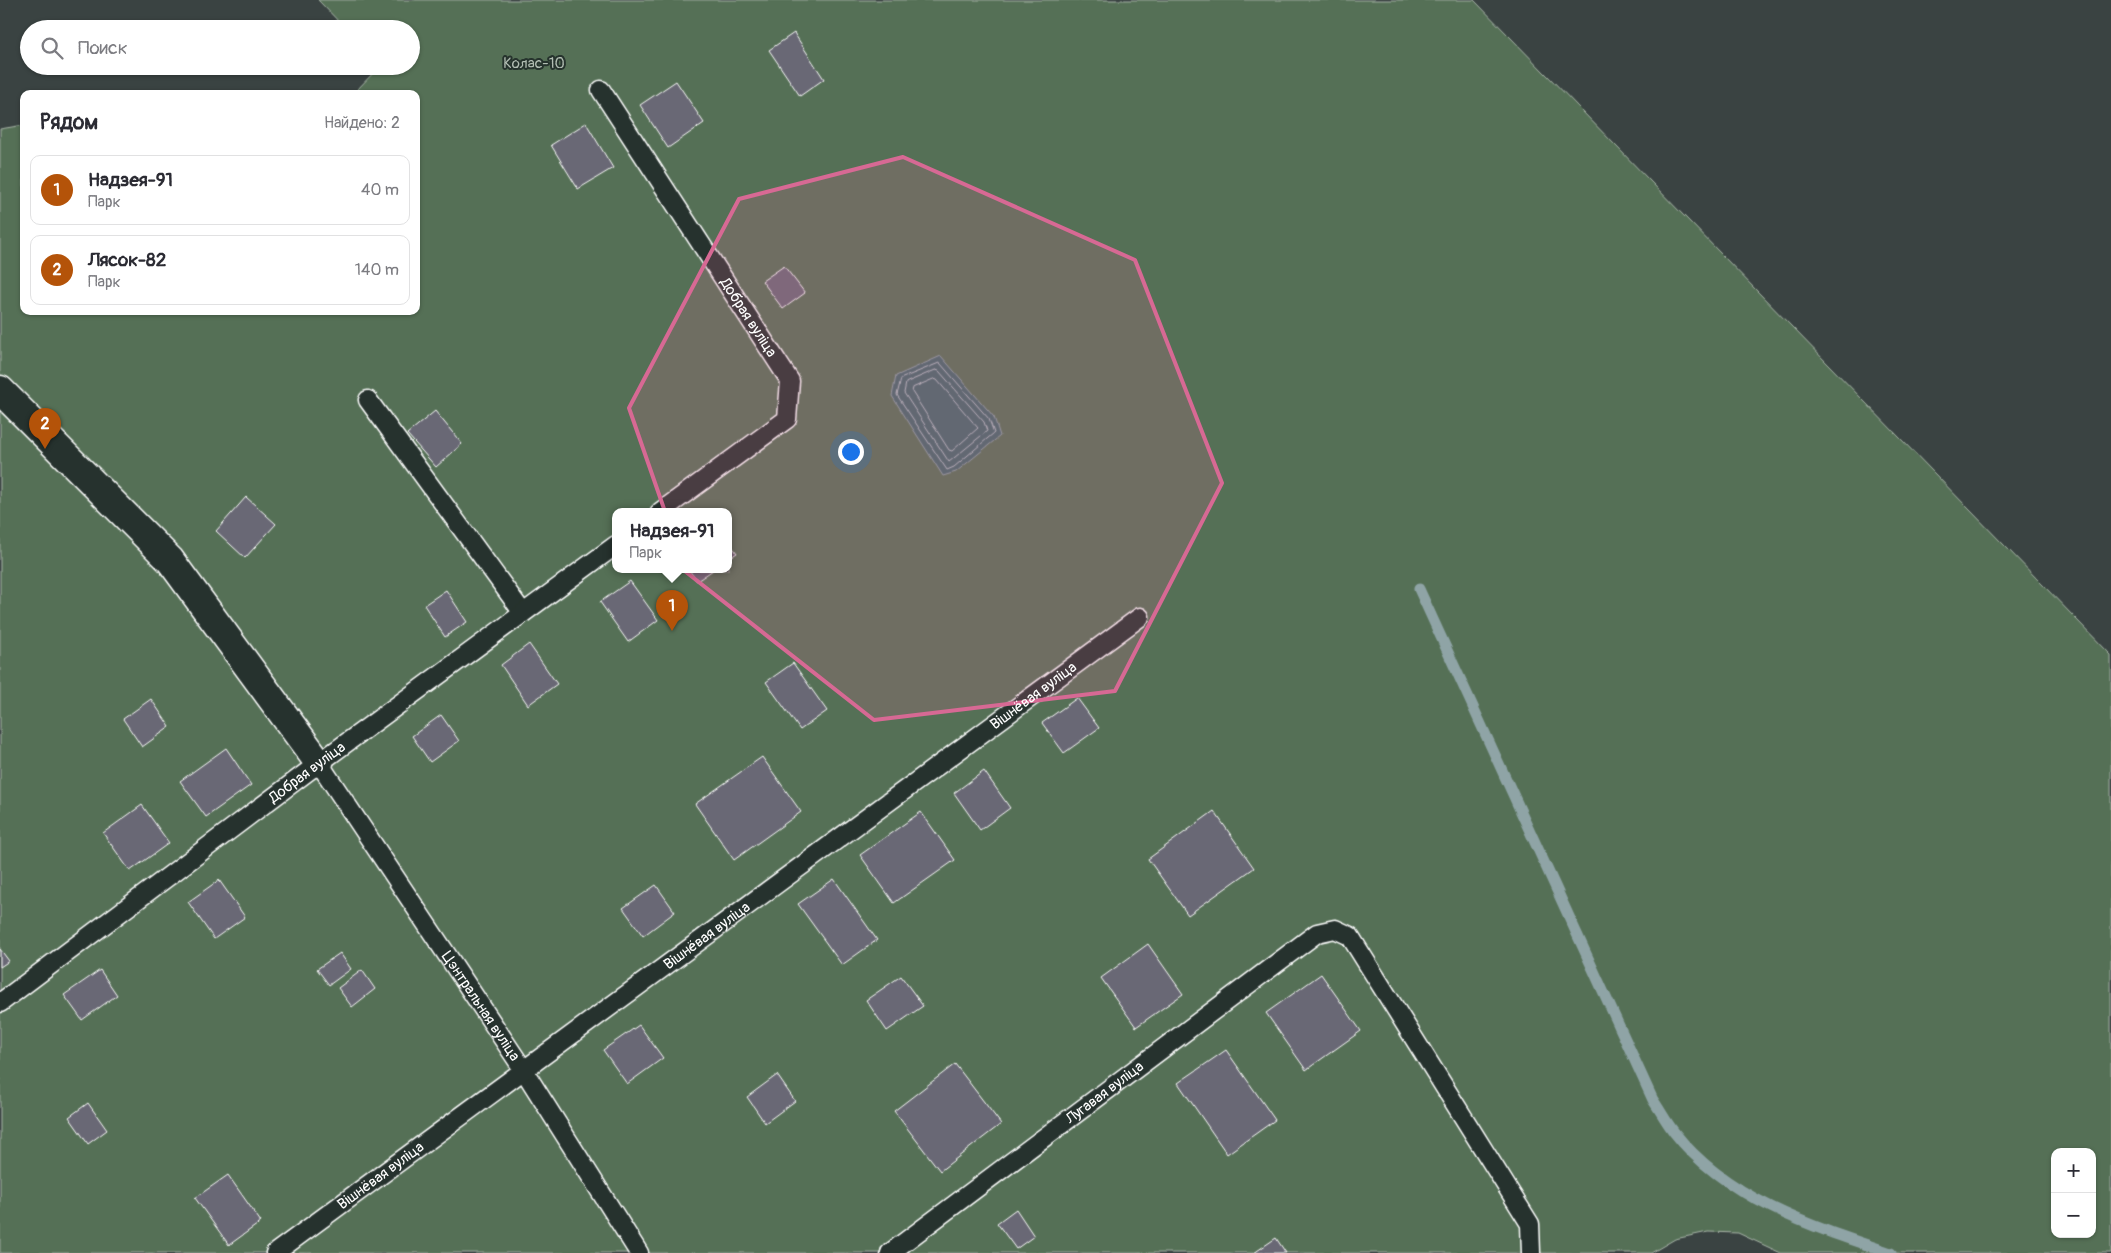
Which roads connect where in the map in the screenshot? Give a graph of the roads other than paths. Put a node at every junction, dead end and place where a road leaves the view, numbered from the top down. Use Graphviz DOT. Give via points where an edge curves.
graph roads {
  1 [pos="601,90"];
  2 [pos="0,390"];
  3 [pos="368,400"];
  4 [pos="665,508"];
  5 [pos="612,548"];
  6 [pos="523,613"];
  7 [pos="1140,618"];
  8 [pos="319,763"];
  9 [pos="0,1003"];
  10 [pos="523,1069"];
  11 [pos="274,1253"];
  12 [pos="639,1253"];
  13 [pos="890,1253"];
  14 [pos="1531,1253"];
  1 -- 4 [label="lane, Добрая вуліца" via="790,382 787,419"];
  2 -- 8 [label="street" via="170,560"];
  3 -- 6 [label="lane"];
  5 -- 6 [label="lane, Добрая вуліца"];
  6 -- 8 [label="lane, Добрая вуліца"];
  7 -- 10 [label="lane, Вішнёвая вуліца"];
  8 -- 9 [label="lane, Добрая вуліца"];
  8 -- 10 [label="lane, Цэнтральная вуліца"];
  10 -- 11 [label="lane, Вішнёвая вуліца"];
  10 -- 12 [label="lane, Цэнтральная вуліца"];
  13 -- 14 [label="lane, Лугавая вуліца" via="1317,933 1335,929 1350,936 1530,1224"];
}
